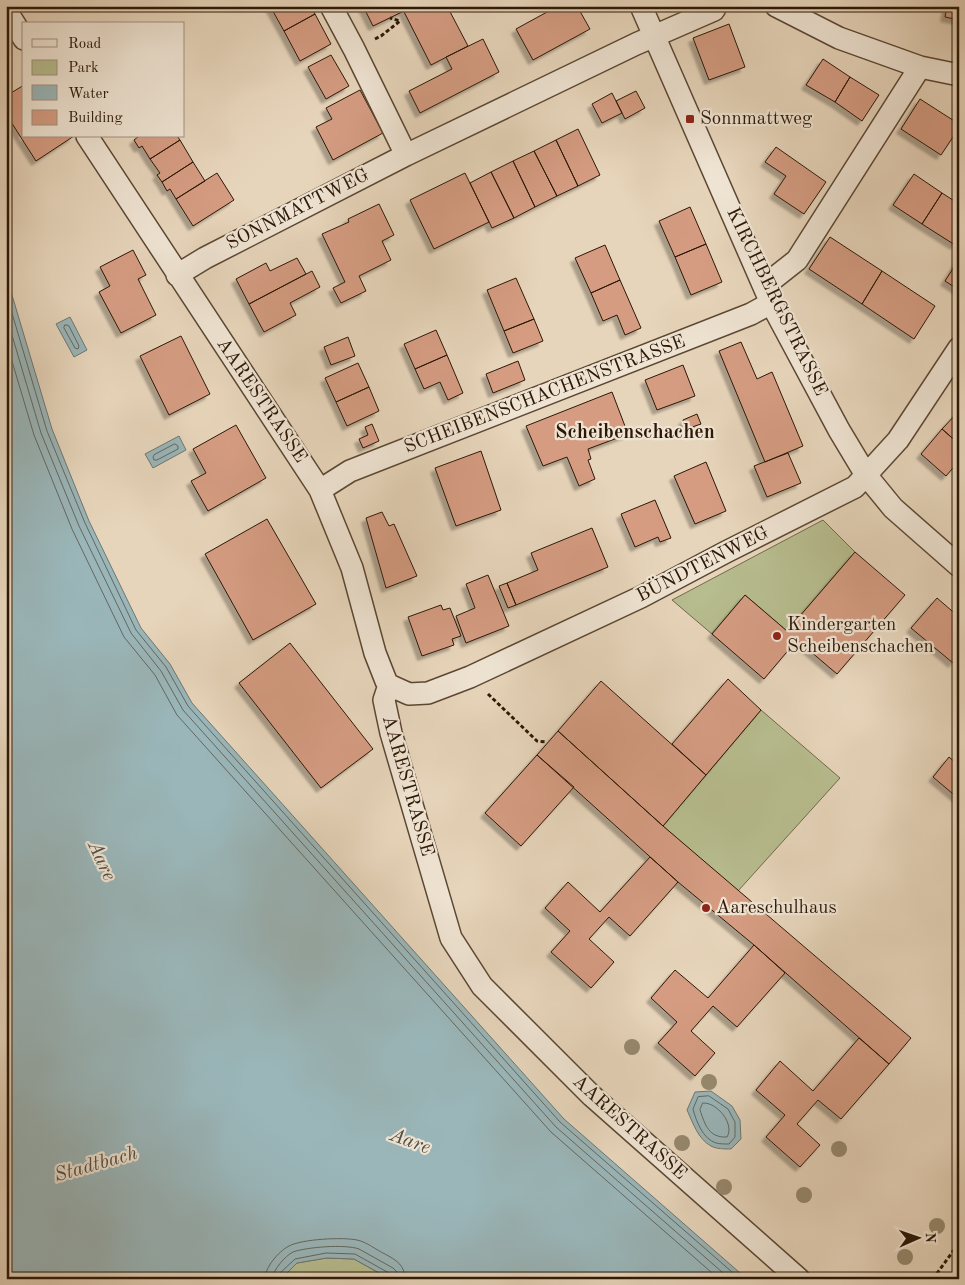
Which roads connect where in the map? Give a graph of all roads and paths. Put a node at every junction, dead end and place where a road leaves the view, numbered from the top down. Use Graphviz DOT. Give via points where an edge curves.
graph roads {
  1 [pos="331,6"];
  2 [pos="641,6"];
  3 [pos="716,6"];
  4 [pos="776,6"];
  5 [pos="6,10"];
  6 [pos="390,18"];
  7 [pos="22,36"];
  8 [pos="655,36"];
  9 [pos="354,49"];
  10 [pos="920,67"];
  11 [pos="959,75"];
  12 [pos="88,138"];
  13 [pos="406,155"];
  14 [pos="178,275"];
  15 [pos="767,294"];
  16 [pos="959,348"];
  17 [pos="866,475"];
  18 [pos="320,490"];
  19 [pos="959,566"];
  20 [pos="470,677"];
  21 [pos="389,685"];
  22 [pos="546,742"];
  23 [pos="959,1243"];
  24 [pos="798,1279"];
  25 [pos="934,1279"];
  1 -- 9 [label="street"];
  2 -- 8 [label="street, KIRCHBERGSTRASSE"];
  3 -- 8 [label="street, SONNMATTWEG" via="714,10"];
  4 -- 10 [label="street" via="839,38"];
  5 -- 7 [label="street"];
  6 -- 9 [label="path" via="400,20 382,36"];
  8 -- 13 [label="street, SONNMATTWEG"];
  8 -- 15 [label="street, KIRCHBERGSTRASSE"];
  9 -- 13 [label="street"];
  10 -- 11 [label="street"];
  10 -- 15 [label="street, SCHEIBENSCHACHENSTRASSE" via="796,260"];
  12 -- 14 [label="street, AARESTRASSE"];
  13 -- 14 [label="street, SONNMATTWEG"];
  14 -- 18 [label="street, AARESTRASSE"];
  15 -- 17 [label="street, KIRCHBERGSTRASSE"];
  15 -- 18 [label="street, SCHEIBENSCHACHENSTRASSE" via="751,314 350,472"];
  16 -- 17 [label="street, BÜNDTENWEG" via="898,440"];
  17 -- 19 [label="street, KIRCHBERGSTRASSE" via="893,508"];
  17 -- 20 [label="street, BÜNDTENWEG" via="855,487 641,597"];
  18 -- 21 [label="street, AARESTRASSE" via="352,568 375,653"];
  20 -- 21 [label="street, BÜNDTENWEG" via="428,693 409,694"];
  20 -- 22 [label="path" via="538,741"];
  21 -- 24 [label="street, AARESTRASSE" via="384,700 391,733 451,938 482,986 592,1096"];
  23 -- 25 [label="path"];
}
